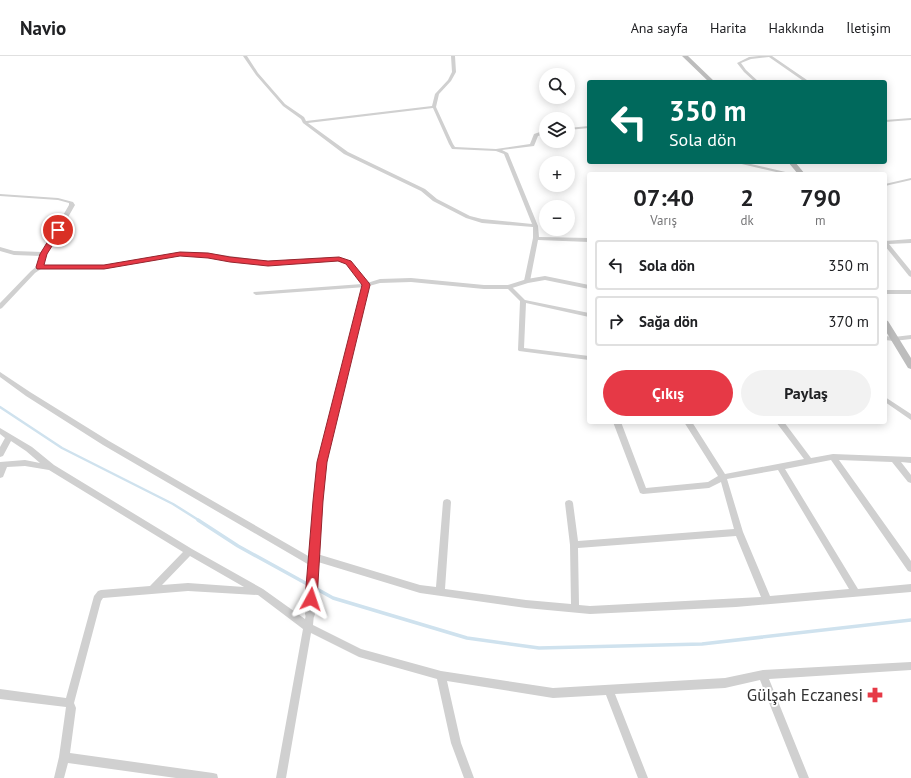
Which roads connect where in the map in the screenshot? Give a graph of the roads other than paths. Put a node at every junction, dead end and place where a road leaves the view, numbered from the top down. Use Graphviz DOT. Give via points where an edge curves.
graph roads {
  1 [pos="245,56"];
  2 [pos="453,56"];
  3 [pos="685,56"];
  4 [pos="710,80"];
  5 [pos="756,80"];
  6 [pos="805,80"];
  7 [pos="434,107"];
  8 [pos="911,119"];
  9 [pos="887,121"];
  10 [pos="304,122"];
  11 [pos="587,127"];
  12 [pos="575,128"];
  13 [pos="539,134"];
  14 [pos="496,150"];
  15 [pos="744,164"];
  16 [pos="793,164"];
  17 [pos="782,172"];
  18 [pos="800,172"];
  19 [pos="911,179"];
  20 [pos="887,185"];
  21 [pos="0,195"];
  22 [pos="535,226"];
  23 [pos="536,238"];
  24 [pos="587,240"];
  25 [pos="911,241"];
  26 [pos="887,243"];
  27 [pos="887,245"];
  28 [pos="0,249"];
  29 [pos="44,254"];
  30 [pos="40,267"];
  31 [pos="911,275"];
  32 [pos="527,281"];
  33 [pos="366,285"];
  34 [pos="509,287"];
  35 [pos="587,287"];
  36 [pos="887,292"];
  37 [pos="911,292"];
  38 [pos="256,293"];
  39 [pos="523,300"];
  40 [pos="0,307"];
  41 [pos="587,315"];
  42 [pos="911,337"];
  43 [pos="890,338"];
  44 [pos="587,358"];
  45 [pos="911,366"];
  46 [pos="0,374"];
  47 [pos="887,400"];
  48 [pos="911,417"];
  49 [pos="618,424"];
  50 [pos="689,424"];
  51 [pos="781,424"];
  52 [pos="0,431"];
  53 [pos="9,437"];
  54 [pos="0,454"];
  55 [pos="833,457"];
  56 [pos="894,459"];
  57 [pos="911,460"];
  58 [pos="809,461"];
  59 [pos="3,465"];
  60 [pos="780,466"];
  61 [pos="51,467"];
  62 [pos="0,474"];
  63 [pos="723,477"];
  64 [pos="911,480"];
  65 [pos="447,502"];
  66 [pos="569,503"];
  67 [pos="740,532"];
  68 [pos="574,545"];
  69 [pos="189,551"];
  70 [pos="314,563"];
  71 [pos="911,568"];
  72 [pos="911,588"];
  73 [pos="152,590"];
  74 [pos="260,592"];
  75 [pos="440,592"];
  76 [pos="856,593"];
  77 [pos="767,600"];
  78 [pos="575,609"];
  79 [pos="310,614"];
  80 [pos="308,627"];
  81 [pos="911,666"];
  82 [pos="763,675"];
  83 [pos="441,676"];
  84 [pos="609,690"];
  85 [pos="0,694"];
  86 [pos="69,703"];
  87 [pos="64,757"];
  88 [pos="59,778"];
  89 [pos="213,778"];
  90 [pos="281,778"];
  91 [pos="469,778"];
  92 [pos="644,778"];
  93 [pos="804,778"];
  1 -- 10 [label="street" via="284,105 303,118"];
  2 -- 7 [label="street" via="454,72 437,94"];
  3 -- 4 [label="main road"];
  5 -- 6 [label="street" via="739,63 750,58 770,56"];
  7 -- 10 [label="street"];
  7 -- 14 [label="street" via="454,148"];
  8 -- 9 [label="street"];
  10 -- 22 [label="street" via="346,153 423,190 435,200 468,217 482,221"];
  11 -- 12 [label="street"];
  13 -- 14 [label="street" via="532,145"];
  14 -- 22 [label="street" via="506,153"];
  15 -- 17 [label="street"];
  16 -- 18 [label="main road"];
  19 -- 20 [label="street"];
  21 -- 29 [label="street" via="71,202 72,205"];
  22 -- 23 [label="street"];
  23 -- 24 [label="street"];
  23 -- 32 [label="street"];
  25 -- 26 [label="street"];
  27 -- 31 [label="street"];
  28 -- 29 [label="street" via="14,253"];
  29 -- 30 [label="street"];
  30 -- 33 [label="street" via="104,267 180,254 268,263 339,259 349,263"];
  30 -- 40 [label="street"];
  32 -- 34 [label="street"];
  32 -- 35 [label="street" via="545,278"];
  33 -- 34 [label="street" via="380,281 411,280"];
  33 -- 38 [label="street"];
  33 -- 70 [label="street" via="322,462"];
  34 -- 39 [label="street"];
  36 -- 37 [label="street"];
  39 -- 41 [label="street"];
  39 -- 44 [label="street" via="521,350"];
  42 -- 43 [label="street"];
  43 -- 45 [label="main road"];
  46 -- 70 [label="street" via="111,446"];
  47 -- 48 [label="street"];
  49 -- 63 [label="street" via="643,491 709,485"];
  50 -- 63 [label="street"];
  51 -- 58 [label="street"];
  52 -- 53 [label="street"];
  53 -- 54 [label="street"];
  53 -- 61 [label="street"];
  55 -- 56 [label="street"];
  55 -- 58 [label="street"];
  55 -- 71 [label="street"];
  56 -- 57 [label="street"];
  56 -- 64 [label="street"];
  58 -- 60 [label="street"];
  59 -- 61 [label="street" via="25,463"];
  59 -- 62 [label="street"];
  60 -- 63 [label="street"];
  60 -- 76 [label="street"];
  61 -- 69 [label="street"];
  63 -- 67 [label="street"];
  65 -- 75 [label="street"];
  66 -- 68 [label="street"];
  67 -- 68 [label="street"];
  67 -- 77 [label="street"];
  68 -- 78 [label="street"];
  69 -- 73 [label="street"];
  69 -- 74 [label="street"];
  70 -- 75 [label="street"];
  70 -- 79 [label="street"];
  72 -- 76 [label="street"];
  73 -- 74 [label="street" via="188,587"];
  73 -- 86 [label="street" via="101,594 97,599"];
  74 -- 80 [label="street"];
  75 -- 78 [label="street"];
  76 -- 77 [label="street"];
  77 -- 78 [label="street"];
  79 -- 80 [label="street"];
  80 -- 83 [label="street" via="358,653"];
  80 -- 90 [label="street"];
  81 -- 82 [label="street"];
  82 -- 84 [label="street" via="725,683"];
  82 -- 93 [label="street"];
  83 -- 84 [label="street" via="553,693"];
  83 -- 91 [label="street" via="456,743"];
  84 -- 92 [label="street"];
  85 -- 86 [label="street"];
  86 -- 87 [label="street" via="71,708"];
  87 -- 88 [label="street"];
  87 -- 89 [label="street"];
}
